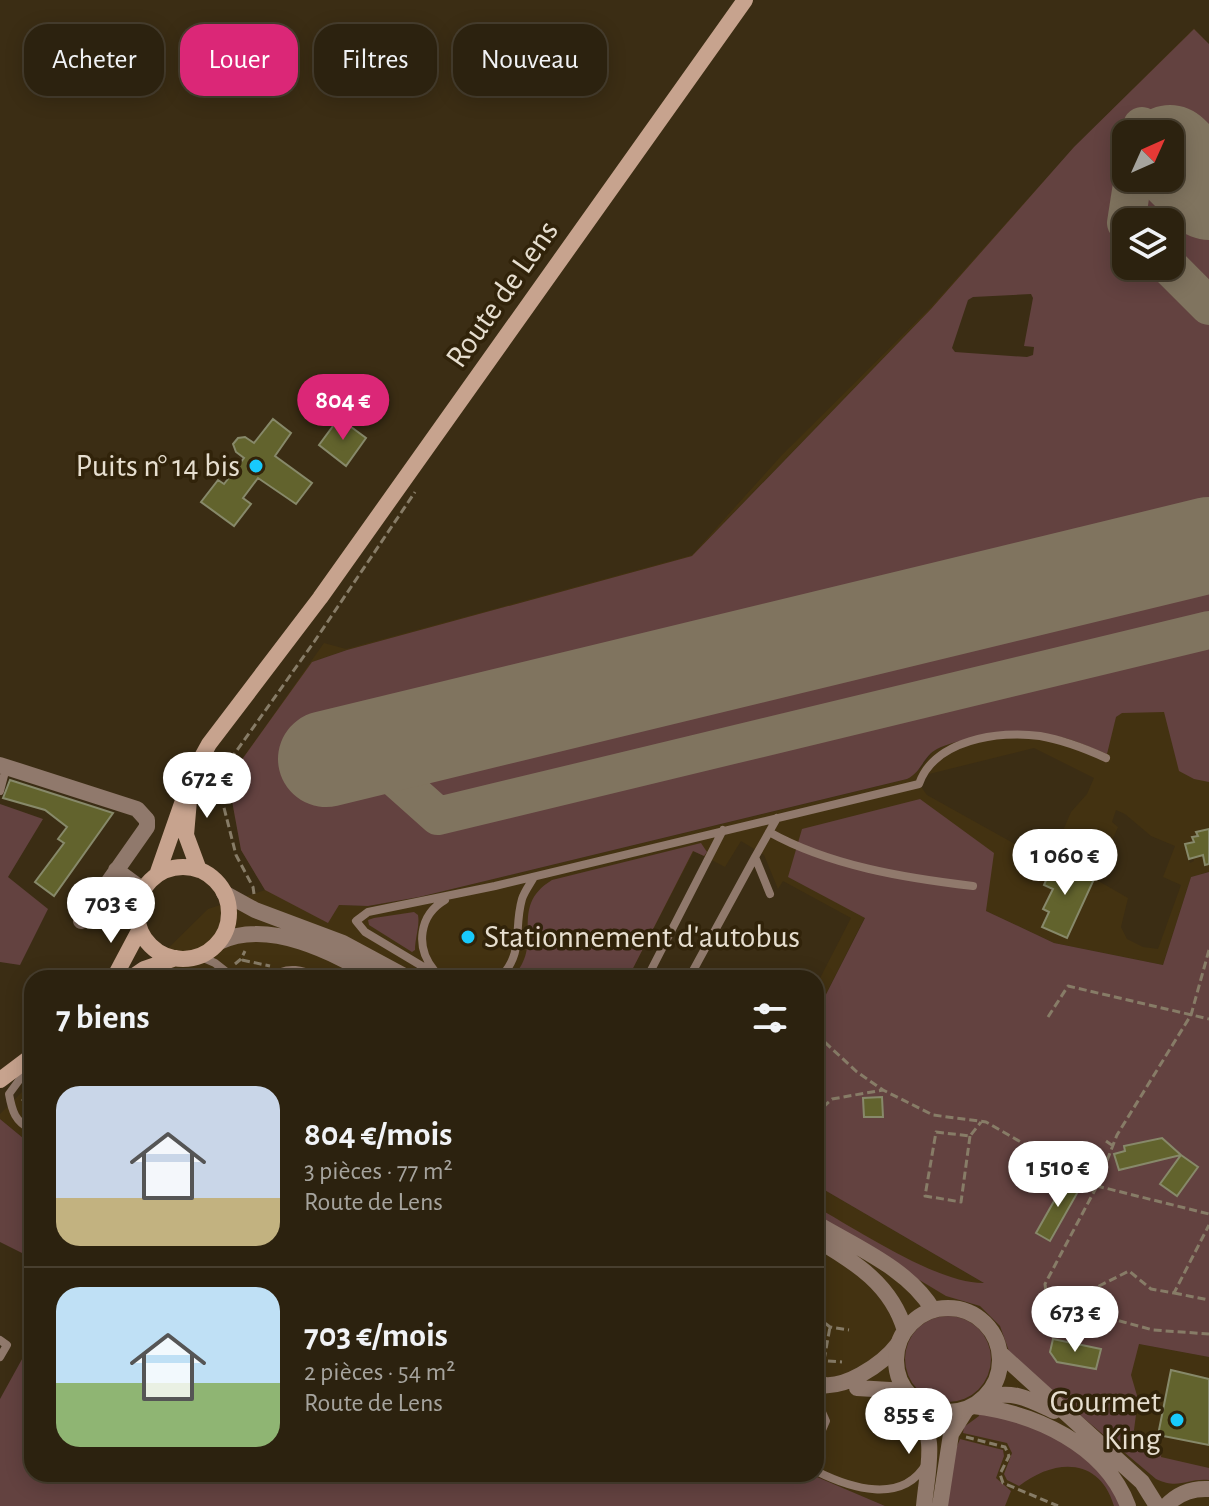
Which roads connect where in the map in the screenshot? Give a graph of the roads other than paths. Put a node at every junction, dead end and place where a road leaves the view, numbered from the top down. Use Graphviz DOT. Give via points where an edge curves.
graph roads {
  1 [pos="745,0"];
  2 [pos="1106,758"];
  3 [pos="3,766"];
  4 [pos="192,775"];
  5 [pos="0,791"];
  6 [pos="777,818"];
  7 [pos="723,830"];
  8 [pos="769,832"];
  9 [pos="755,857"];
  10 [pos="116,870"];
  11 [pos="199,870"];
  12 [pos="157,875"];
  13 [pos="534,877"];
  14 [pos="973,886"];
  15 [pos="143,890"];
  16 [pos="224,893"];
  17 [pos="460,894"];
  18 [pos="770,894"];
  19 [pos="81,921"];
  20 [pos="140,929"];
  21 [pos="286,939"];
  22 [pos="219,942"];
  23 [pos="199,956"];
  24 [pos="176,958"];
  25 [pos="118,970"];
  26 [pos="143,970"];
  27 [pos="226,970"];
  28 [pos="364,970"];
  29 [pos="378,970"];
  30 [pos="395,970"];
  31 [pos="429,970"];
  32 [pos="434,970"];
  33 [pos="507,970"];
  34 [pos="651,970"];
  35 [pos="693,970"];
  36 [pos="24,1062"];
  37 [pos="24,1074"];
  38 [pos="0,1080"];
  39 [pos="24,1124"];
  40 [pos="824,1228"];
  41 [pos="824,1236"];
  42 [pos="824,1244"];
  43 [pos="859,1266"];
  44 [pos="933,1310"];
  45 [pos="902,1338"];
  46 [pos="0,1340"];
  47 [pos="1001,1354"];
  48 [pos="0,1357"];
  49 [pos="824,1384"];
  50 [pos="857,1388"];
  51 [pos="911,1396"];
  52 [pos="974,1406"];
  53 [pos="1069,1418"];
  54 [pos="929,1455"];
  55 [pos="824,1475"];
  56 [pos="1142,1482"];
  57 [pos="1209,1489"];
  58 [pos="1181,1494"];
  59 [pos="924,1506"];
  60 [pos="940,1506"];
  61 [pos="1128,1506"];
  62 [pos="1157,1506"];
  63 [pos="1166,1506"];
  1 -- 4 [label="main road, Route de Lens" via="320,598 209,744"];
  2 -- 6 [label="lane" via="1037,736 987,738 947,750 931,762 919,784"];
  3 -- 5 [label="lane"];
  3 -- 10 [label="street" via="144,814 147,827"];
  4 -- 11 [label="main road, Route de Lens" via="186,835"];
  4 -- 12 [label="main road, Route de Lens"];
  6 -- 7 [label="lane"];
  6 -- 8 [label="lane"];
  7 -- 13 [label="lane"];
  7 -- 34 [label="lane"];
  8 -- 9 [label="lane"];
  8 -- 14 [label="lane" via="788,843 871,868"];
  9 -- 18 [label="lane"];
  9 -- 35 [label="lane"];
  10 -- 15 [label="street"];
  10 -- 19 [label="street"];
  11 -- 12 [label="main road" via="184,867"];
  11 -- 16 [label="main road"];
  12 -- 15 [label="main road"];
  13 -- 17 [label="lane"];
  13 -- 33 [label="lane" via="522,898 516,953"];
  15 -- 20 [label="main road"];
  16 -- 22 [label="main road" via="229,916"];
  16 -- 30 [label="street"];
  17 -- 31 [label="lane" via="368,912 356,921 365,932"];
  17 -- 32 [label="lane" via="429,913 421,933 423,955"];
  20 -- 24 [label="main road" via="154,948"];
  20 -- 25 [label="main road"];
  21 -- 22 [label="street" via="252,932"];
  21 -- 28 [label="street"];
  21 -- 29 [label="lane" via="316,940"];
  22 -- 23 [label="main road"];
  23 -- 24 [label="main road"];
  23 -- 27 [label="lane"];
  24 -- 26 [label="main road"];
  36 -- 38 [label="main road"];
  37 -- 39 [label="lane" via="9,1094 12,1113"];
  40 -- 44 [label="street" via="909,1281"];
  41 -- 43 [label="lane"];
  42 -- 43 [label="street"];
  43 -- 45 [label="street" via="892,1301"];
  44 -- 45 [label="street" via="921,1315"];
  44 -- 47 [label="street" via="946,1307 976,1315 997,1339"];
  45 -- 49 [label="street" via="886,1359"];
  45 -- 51 [label="street" via="897,1369"];
  46 -- 48 [label="lane" via="7,1345"];
  47 -- 52 [label="street" via="994,1387"];
  47 -- 53 [label="street"];
  50 -- 51 [label="street"];
  51 -- 52 [label="street" via="944,1413"];
  51 -- 54 [label="street" via="927,1422"];
  52 -- 53 [label="street" via="1007,1393"];
  52 -- 60 [label="street" via="951,1434"];
  52 -- 61 [label="street" via="1065,1434 1117,1480"];
  53 -- 56 [label="street"];
  54 -- 55 [label="lane" via="914,1477 879,1490"];
  54 -- 59 [label="street"];
  56 -- 58 [label="street"];
  56 -- 62 [label="street"];
  57 -- 58 [label="street"];
  58 -- 63 [label="street"];
}
